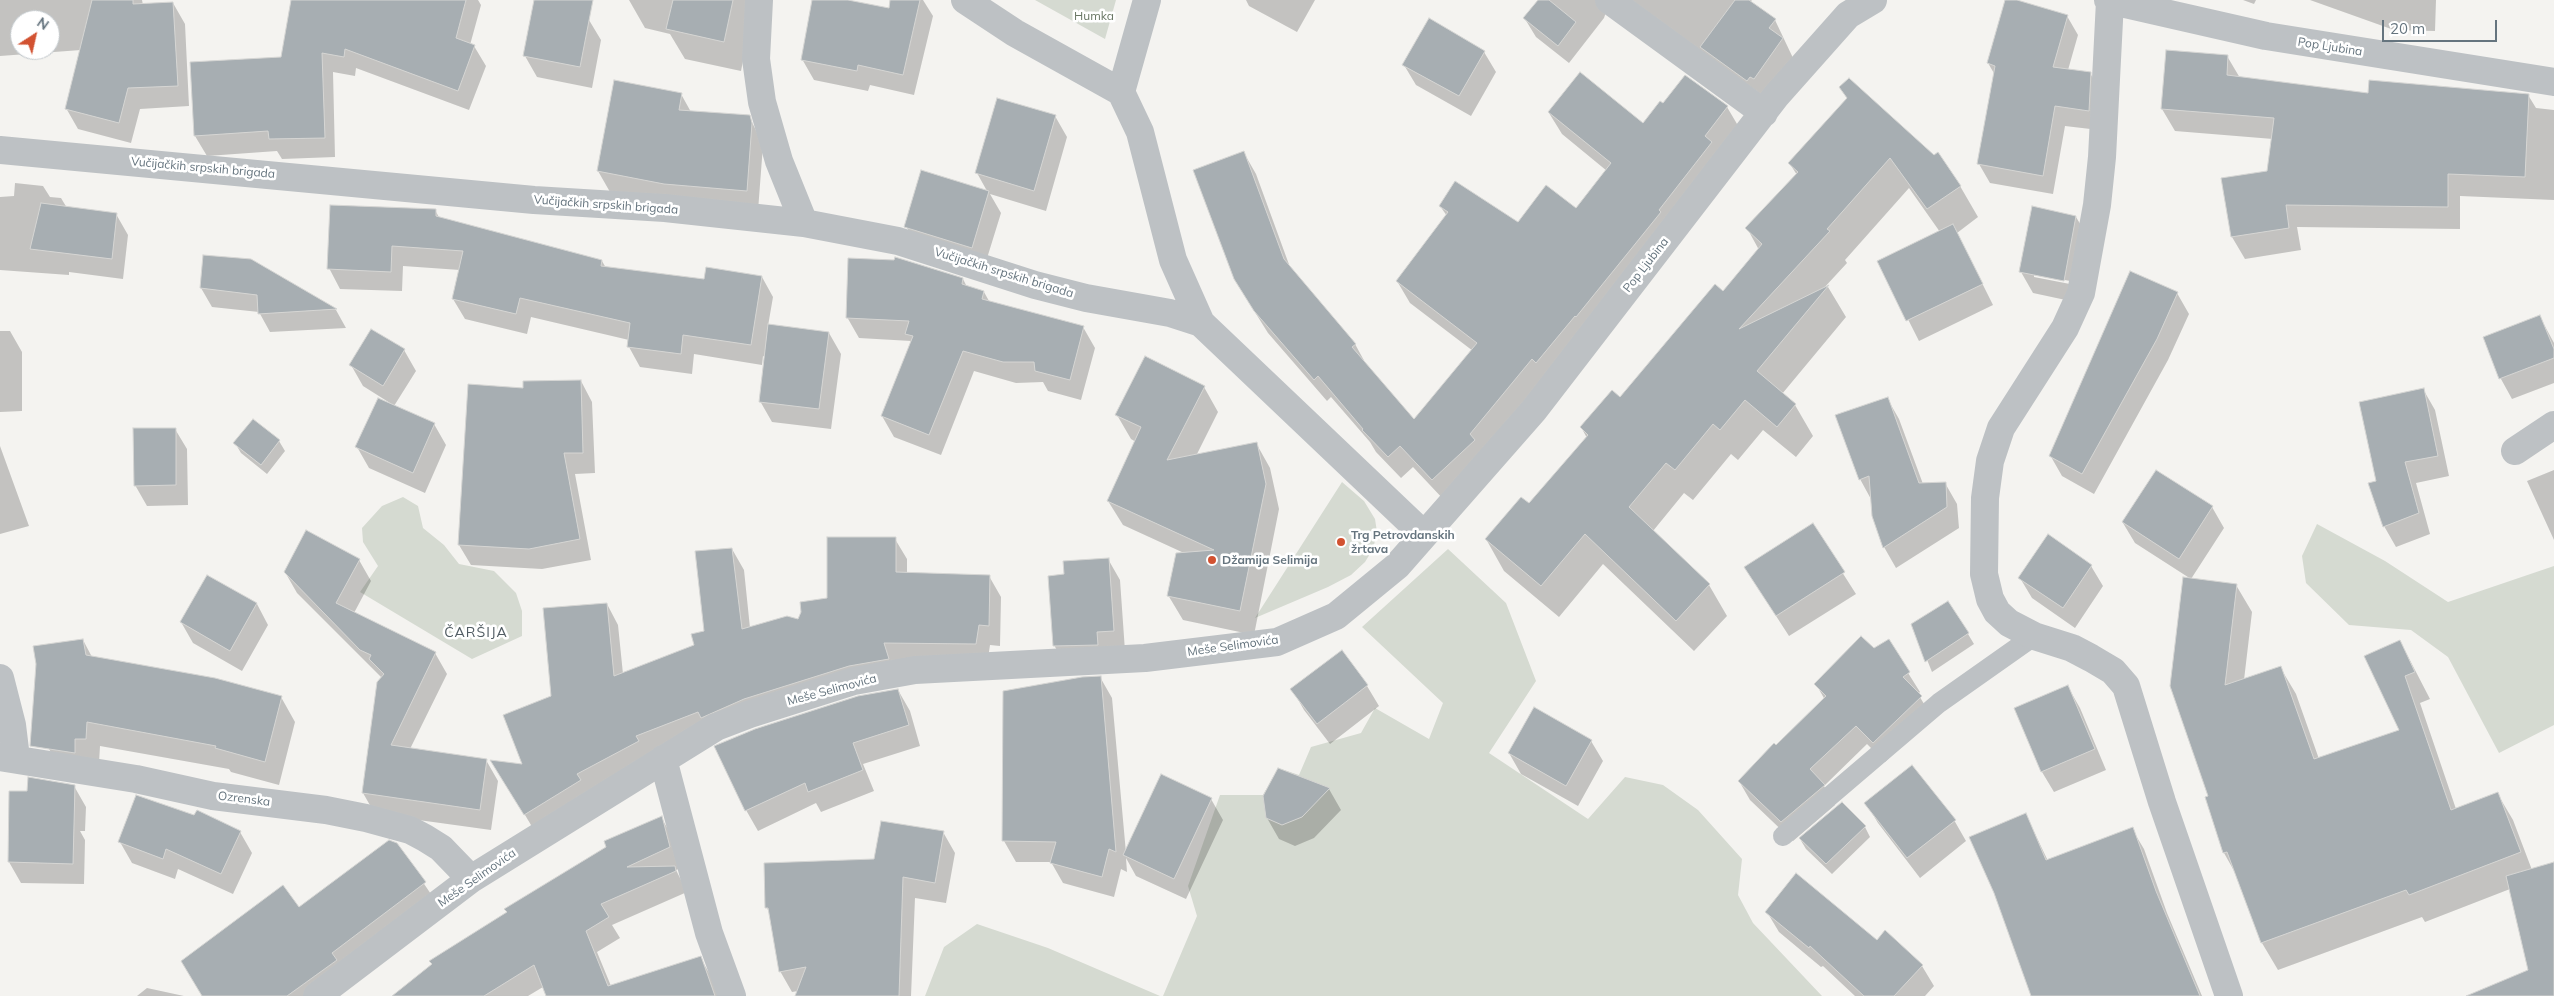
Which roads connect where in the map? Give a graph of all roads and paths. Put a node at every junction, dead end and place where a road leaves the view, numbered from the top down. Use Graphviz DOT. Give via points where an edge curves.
graph roads {
  1 [pos="759,0"];
  2 [pos="965,0"];
  3 [pos="1147,0"];
  4 [pos="1609,0"];
  5 [pos="1873,0"];
  6 [pos="2109,0"];
  7 [pos="2554,82"];
  8 [pos="1121,92"];
  9 [pos="1764,112"];
  10 [pos="0,150"];
  11 [pos="804,223"];
  12 [pos="1201,323"];
  13 [pos="2554,424"];
  14 [pos="2514,451"];
  15 [pos="1423,534"];
  16 [pos="2034,636"];
  17 [pos="0,678"];
  18 [pos="8,758"];
  19 [pos="663,760"];
  20 [pos="1783,836"];
  21 [pos="471,879"];
  22 [pos="317,996"];
  23 [pos="732,996"];
  24 [pos="2229,996"];
  1 -- 11 [label="street" via="756,59 762,102 779,161"];
  2 -- 8 [label="street" via="1015,33"];
  3 -- 8 [label="street"];
  4 -- 9 [label="street"];
  5 -- 9 [label="street, Pop Ljubina" via="1848,15"];
  6 -- 7 [label="street, Pop Ljubina" via="2266,36"];
  6 -- 16 [label="street" via="2102,157 2081,293 2065,328 2001,428 1990,461 1985,498 1984,574 1990,599 1997,612 2009,623"];
  8 -- 12 [label="street" via="1140,132 1174,260"];
  9 -- 15 [label="street, Pop Ljubina" via="1534,410"];
  10 -- 11 [label="street, Vučijačkih srpskih brigada"];
  11 -- 12 [label="street, Vučijačkih srpskih brigada" via="898,241 1035,285 1170,313"];
  12 -- 15 [label="street"];
  13 -- 14 [label="street"];
  15 -- 19 [label="street, Meše Selimovića" via="1397,566 1336,616 1277,642 1145,658 915,670 854,681 716,727"];
  16 -- 20 [label="lane" via="1939,703"];
  16 -- 24 [label="street" via="2072,648 2113,671 2126,686"];
  17 -- 18 [label="street" via="12,725"];
  18 -- 21 [label="street, Ozrenska" via="136,779 213,796 326,810 384,823 410,830 441,848"];
  19 -- 21 [label="street, Meše Selimovića"];
  19 -- 23 [label="street" via="709,933"];
  21 -- 22 [label="street, Meše Selimovića"];
}
